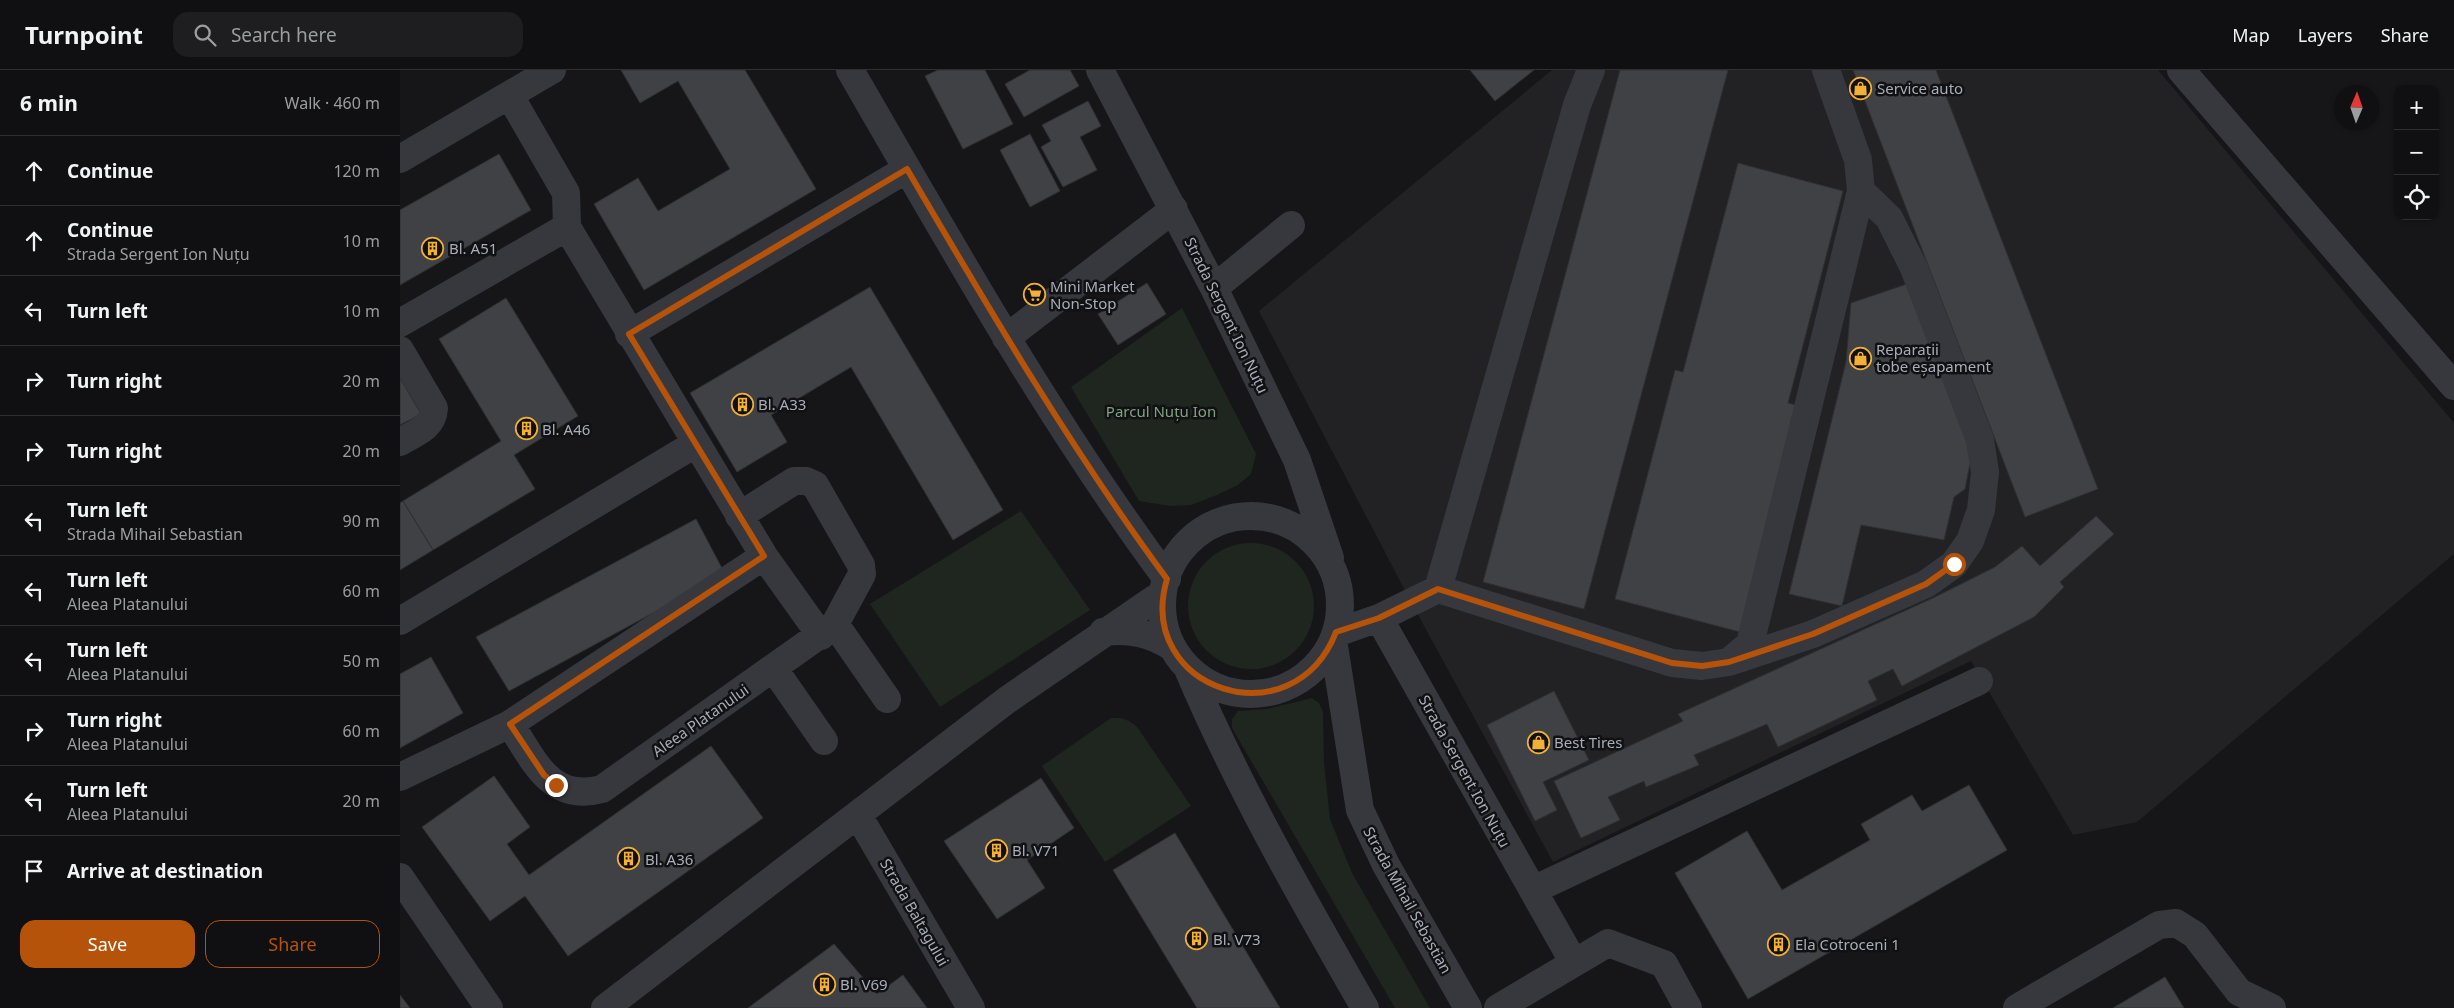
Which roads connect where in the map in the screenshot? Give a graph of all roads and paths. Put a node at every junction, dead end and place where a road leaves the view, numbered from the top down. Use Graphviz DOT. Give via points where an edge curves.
graph roads {
  1 [pos="552,70"];
  2 [pos="850,70"];
  3 [pos="1100,70"];
  4 [pos="1591,70"];
  5 [pos="1826,70"];
  6 [pos="2181,70"];
  7 [pos="510,96"];
  8 [pos="400,159"];
  9 [pos="907,169"];
  10 [pos="1861,191"];
  11 [pos="1174,209"];
  12 [pos="1291,225"];
  13 [pos="567,227"];
  14 [pos="1214,288"];
  15 [pos="400,323"];
  16 [pos="629,334"];
  17 [pos="1006,338"];
  18 [pos="400,350"];
  19 [pos="2454,386"];
  20 [pos="400,442"];
  21 [pos="695,444"];
  22 [pos="739,516"];
  23 [pos="764,556"];
  24 [pos="1333,569"];
  25 [pos="1165,586"];
  26 [pos="1438,589"];
  27 [pos="1379,618"];
  28 [pos="400,622"];
  29 [pos="828,630"];
  30 [pos="1103,632"];
  31 [pos="1335,636"];
  32 [pos="1179,657"];
  33 [pos="1729,662"];
  34 [pos="774,669"];
  35 [pos="1979,680"];
  36 [pos="886,699"];
  37 [pos="510,724"];
  38 [pos="824,741"];
  39 [pos="400,777"];
  40 [pos="858,815"];
  41 [pos="400,877"];
  42 [pos="1533,890"];
  43 [pos="1574,963"];
  44 [pos="490,1008"];
  45 [pos="605,1008"];
  46 [pos="971,1008"];
  47 [pos="1365,1008"];
  48 [pos="1468,1008"];
  49 [pos="1498,1008"];
  50 [pos="1688,1008"];
  51 [pos="2017,1008"];
  52 [pos="2272,1008"];
  1 -- 7 [label="street"];
  2 -- 9 [label="street"];
  3 -- 11 [label="street, Strada Sergent Ion Nuțu"];
  4 -- 26 [label="street" via="1577,105"];
  5 -- 10 [label="street" via="1858,160"];
  6 -- 19 [label="street"];
  7 -- 8 [label="street"];
  7 -- 13 [label="street" via="566,193"];
  9 -- 16 [label="street"];
  9 -- 17 [label="street"];
  10 -- 33 [label="street" via="1750,644"];
  10 -- 33 [label="street" via="1889,218 1914,268 1980,440 1985,472 1980,510 1970,541 1954,564 1926,584 1813,634"];
  11 -- 14 [label="street, Strada Sergent Ion Nuțu"];
  11 -- 17 [label="street"];
  12 -- 14 [label="street"];
  13 -- 15 [label="street"];
  13 -- 16 [label="street"];
  14 -- 24 [label="street, Strada Sergent Ion Nuțu" via="1297,460"];
  16 -- 21 [label="street"];
  17 -- 25 [label="street"];
  18 -- 20 [label="street" via="434,408 434,418 428,425"];
  21 -- 22 [label="street"];
  21 -- 28 [label="street"];
  22 -- 23 [label="street"];
  22 -- 29 [label="street" via="794,481 806,480 815,485 861,565 862,574"];
  23 -- 29 [label="street"];
  23 -- 37 [label="street"];
  24 -- 25 [label="street" via="1317,546 1294,528 1267,518 1238,517 1211,525 1188,542 1171,565"];
  24 -- 31 [label="street" via="1340,606"];
  25 -- 30 [label="street"];
  25 -- 32 [label="street" via="1163,620"];
  26 -- 27 [label="street"];
  26 -- 33 [label="street" via="1672,663 1702,666"];
  27 -- 31 [label="street"];
  27 -- 42 [label="street, Strada Sergent Ion Nuțu"];
  29 -- 34 [label="street, Aleea Platanului"];
  29 -- 36 [label="street"];
  30 -- 32 [label="street" via="1136,631 1154,636"];
  30 -- 40 [label="street" via="1007,700"];
  31 -- 32 [label="street" via="1318,665 1295,683 1268,693 1238,693 1211,685"];
  31 -- 48 [label="street, Strada Mihail Sebastian" via="1360,810 1386,865"];
  32 -- 47 [label="street" via="1290,878"];
  34 -- 37 [label="street, Aleea Platanului" via="602,789 585,794 571,792 544,775"];
  34 -- 38 [label="street"];
  35 -- 42 [label="street"];
  37 -- 39 [label="street"];
  40 -- 45 [label="street"];
  40 -- 46 [label="street, Strada Baltagului"];
  41 -- 44 [label="street"];
  42 -- 43 [label="street, Strada Sergent Ion Nuțu"];
  43 -- 49 [label="street"];
  43 -- 50 [label="street" via="1608,942 1664,964"];
  51 -- 52 [label="street" via="2159,925 2176,923 2195,935 2239,992"];
}
